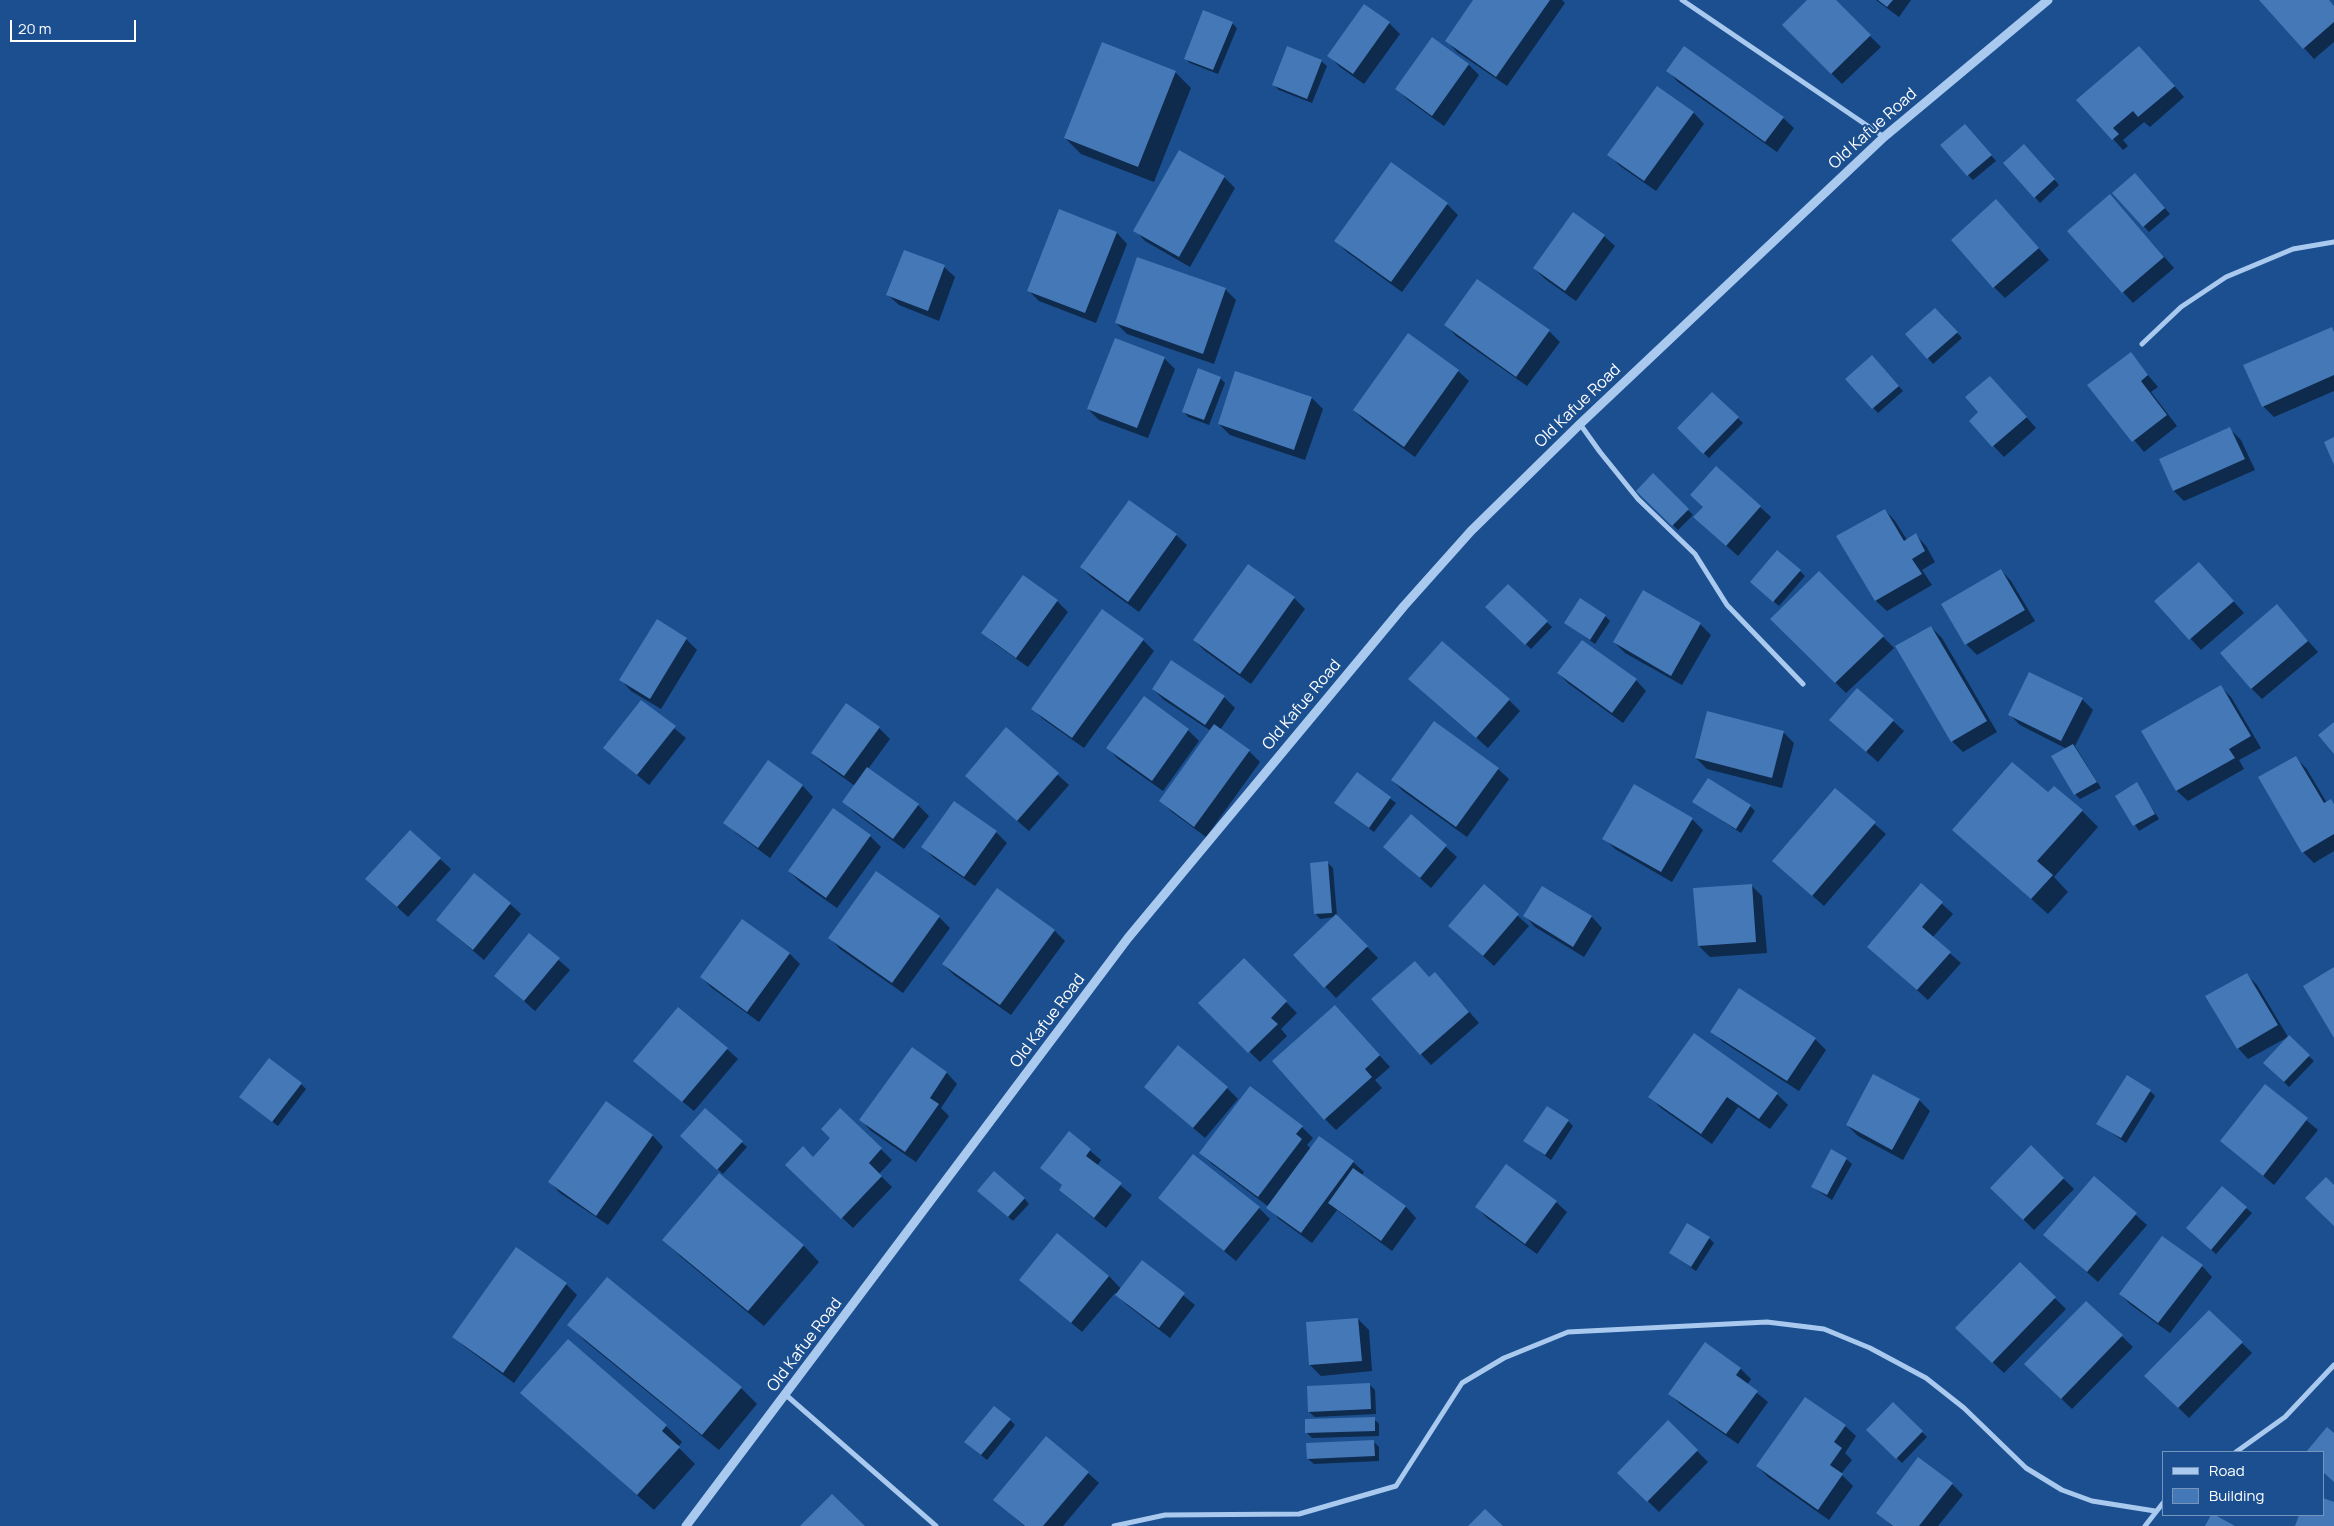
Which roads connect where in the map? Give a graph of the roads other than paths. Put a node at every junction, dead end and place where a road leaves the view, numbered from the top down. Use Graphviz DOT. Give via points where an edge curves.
graph roads {
  1 [pos="1682,0"];
  2 [pos="2048,0"];
  3 [pos="1884,137"];
  4 [pos="2334,242"];
  5 [pos="2142,344"];
  6 [pos="1580,424"];
  7 [pos="1803,684"];
  8 [pos="2334,1365"];
  9 [pos="786,1395"];
  10 [pos="2238,1451"];
  11 [pos="2162,1504"];
  12 [pos="2155,1511"];
  13 [pos="686,1526"];
  14 [pos="936,1526"];
  15 [pos="1114,1526"];
  16 [pos="2145,1526"];
  1 -- 3 [label="street"];
  2 -- 3 [label="street, Old Kafue Road"];
  3 -- 6 [label="street, Old Kafue Road"];
  4 -- 5 [label="street" via="2293,250 2226,276 2181,306"];
  6 -- 7 [label="street" via="1638,499 1695,554 1727,605"];
  6 -- 9 [label="street, Old Kafue Road" via="1471,530 1428,578 1128,938"];
  8 -- 10 [label="street" via="2285,1417"];
  9 -- 13 [label="street, Old Kafue Road"];
  9 -- 14 [label="street"];
  11 -- 12 [label="street"];
  12 -- 15 [label="street" via="2092,1501 2062,1490 2026,1468 1964,1408 1926,1378 1824,1328 1767,1322 1568,1332 1504,1358 1462,1383 1396,1486 1299,1514 1166,1515"];
  12 -- 16 [label="street"];
}
